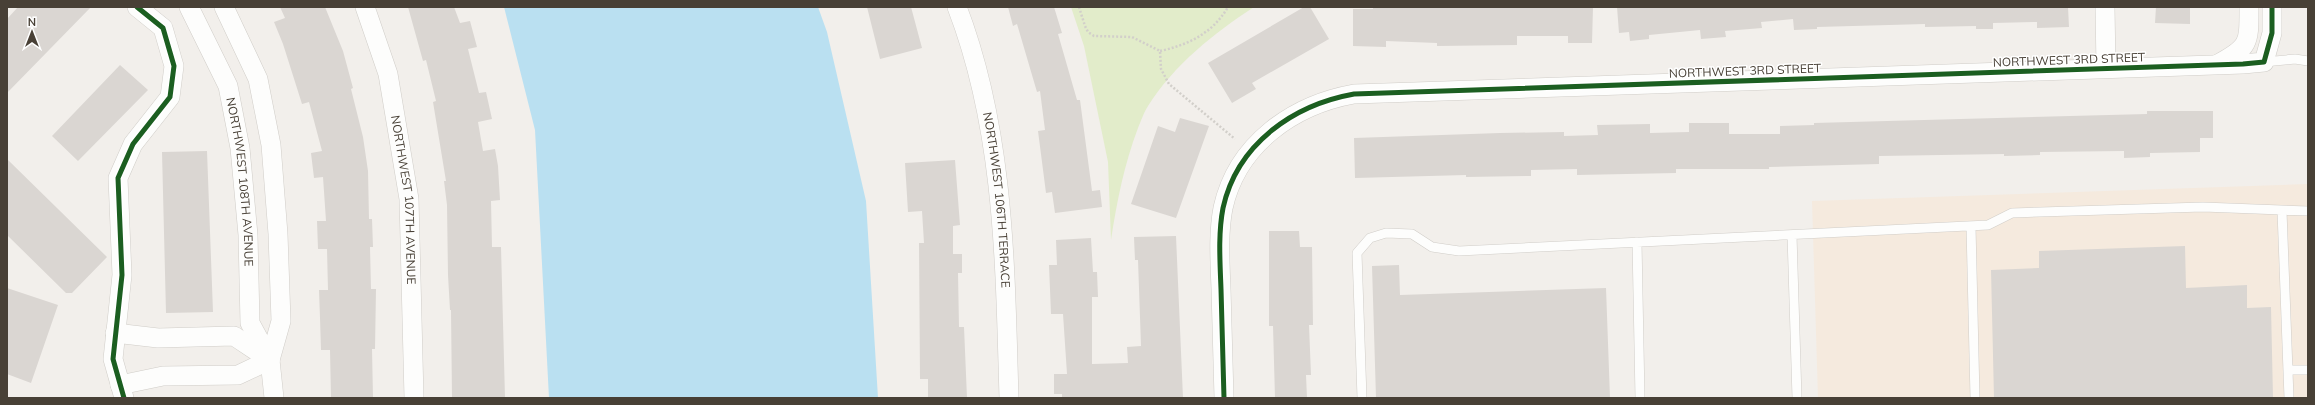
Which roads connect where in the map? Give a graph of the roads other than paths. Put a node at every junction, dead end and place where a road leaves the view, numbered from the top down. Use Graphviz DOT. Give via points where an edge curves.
graph roads {
  1 [pos="137,7"];
  2 [pos="189,7"];
  3 [pos="224,7"];
  4 [pos="365,7"];
  5 [pos="957,7"];
  6 [pos="2104,7"];
  7 [pos="2249,7"];
  8 [pos="2272,7"];
  9 [pos="2264,62"];
  10 [pos="2308,62"];
  11 [pos="2215,66"];
  12 [pos="2106,68"];
  13 [pos="2282,211"];
  14 [pos="2308,211"];
  15 [pos="1972,226"];
  16 [pos="1792,235"];
  17 [pos="1637,242"];
  18 [pos="114,333"];
  19 [pos="270,360"];
  20 [pos="2288,370"];
  21 [pos="2308,370"];
  22 [pos="122,391"];
  23 [pos="274,398"];
  24 [pos="414,398"];
  25 [pos="1009,398"];
  26 [pos="1224,398"];
  27 [pos="1362,398"];
  28 [pos="1640,398"];
  29 [pos="1797,398"];
  30 [pos="1975,398"];
  31 [pos="2289,398"];
  1 -- 18 [label="street" via="163,28 174,66 170,97 133,144 118,178 122,275"];
  2 -- 19 [label="street, NORTHWEST 108TH AVENUE" via="228,86 240,148 248,235 250,323"];
  3 -- 19 [label="street, NORTHWEST 108TH AVENUE" via="258,79 271,145 281,321"];
  4 -- 24 [label="street, NORTHWEST 107TH AVENUE" via="388,74 409,199"];
  5 -- 25 [label="street, NORTHWEST 106TH TERRACE" via="980,75 995,156 1004,236"];
  6 -- 12 [label="street"];
  7 -- 11 [label="street" via="2246,44 2239,53"];
  8 -- 9 [label="street" via="2272,32"];
  9 -- 10 [label="lane" via="2295,59"];
  9 -- 11 [label="street, NORTHWEST 3RD STREET"];
  11 -- 12 [label="street, NORTHWEST 3RD STREET"];
  12 -- 26 [label="street, NORTHWEST 3RD STREET" via="1354,94 1320,102 1293,114 1274,128 1247,155 1229,188 1220,226"];
  13 -- 14 [label="lane"];
  13 -- 15 [label="lane" via="2202,207 2012,213 1988,225"];
  13 -- 20 [label="lane"];
  15 -- 16 [label="lane"];
  15 -- 30 [label="lane"];
  16 -- 17 [label="lane"];
  16 -- 29 [label="lane"];
  17 -- 27 [label="lane" via="1459,251 1432,247 1412,234 1386,233 1370,238 1357,254"];
  17 -- 28 [label="lane"];
  18 -- 19 [label="street" via="158,338 234,336"];
  18 -- 22 [label="street" via="113,359"];
  19 -- 22 [label="street" via="238,375 163,376"];
  19 -- 23 [label="street, NORTHWEST 108TH AVENUE"];
  20 -- 21 [label="lane"];
  20 -- 31 [label="lane"];
}
